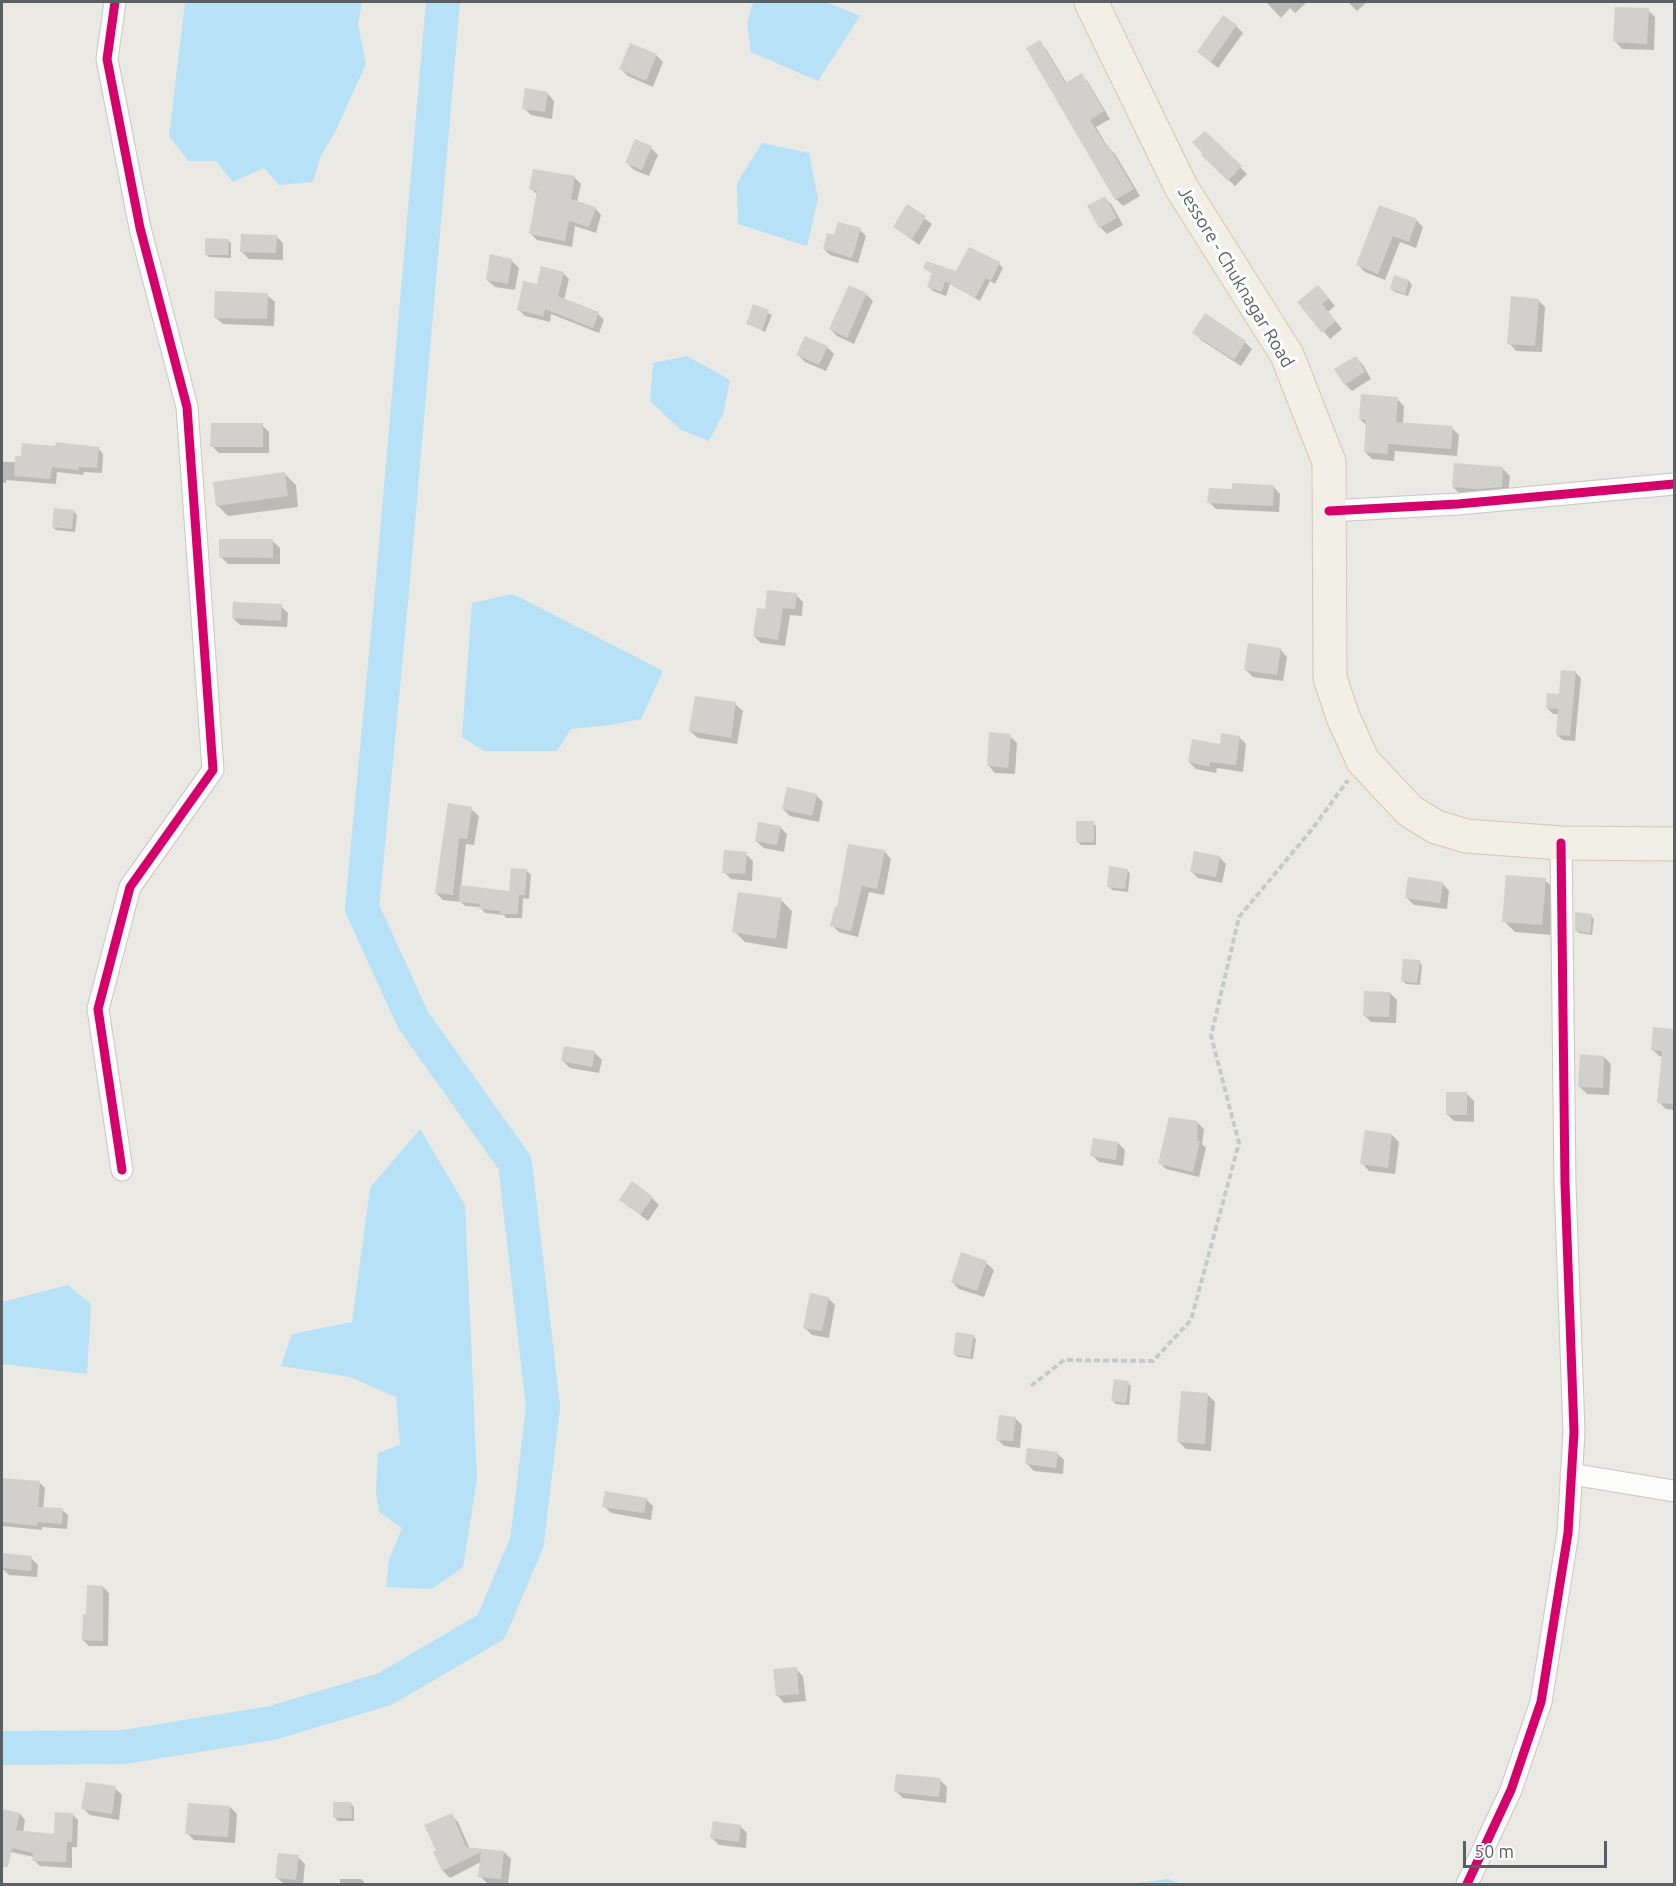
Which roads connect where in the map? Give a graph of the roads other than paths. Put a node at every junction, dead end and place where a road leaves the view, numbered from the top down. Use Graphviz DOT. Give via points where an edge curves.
graph roads {
  1 [pos="115,2"];
  2 [pos="1090,2"];
  3 [pos="1674,484"];
  4 [pos="1329,511"];
  5 [pos="1561,843"];
  6 [pos="1674,844"];
  7 [pos="122,1170"];
  8 [pos="1571,1474"];
  9 [pos="1674,1491"];
  10 [pos="1467,1884"];
  1 -- 7 [label="street" via="107,58 140,228 187,407 213,770 130,887 98,1009"];
  2 -- 4 [label="main road, Jessore - Chuknagar Road" via="1181,188 1287,355 1329,462"];
  3 -- 4 [label="street" via="1458,504"];
  4 -- 5 [label="main road, Jessore - Chuknagar Road" via="1330,678 1363,760 1410,811 1436,827 1466,836"];
  5 -- 6 [label="main road, Jessore - Chuknagar Road"];
  5 -- 8 [label="street" via="1565,1183 1574,1432"];
  8 -- 9 [label="street"];
  8 -- 10 [label="street" via="1568,1533 1541,1702 1511,1790"];
}
